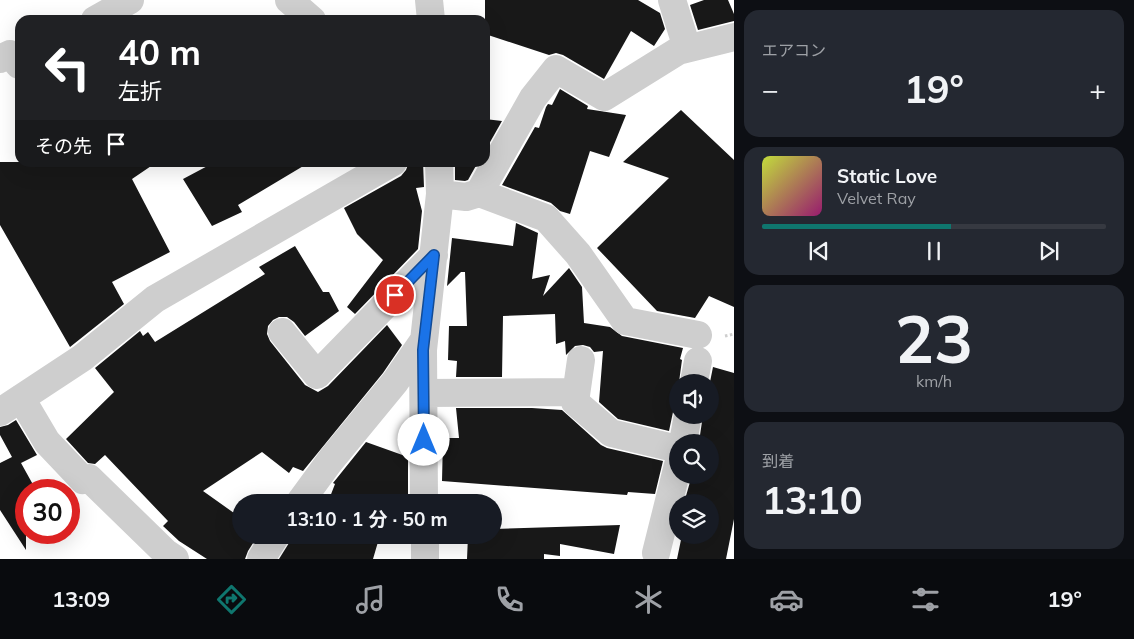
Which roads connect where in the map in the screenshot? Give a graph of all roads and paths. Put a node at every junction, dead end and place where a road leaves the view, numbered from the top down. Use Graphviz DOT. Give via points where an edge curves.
graph roads {
  1 [pos="130,0"];
  2 [pos="289,0"];
  3 [pos="429,0"];
  4 [pos="672,0"];
  5 [pos="104,15"];
  6 [pos="306,15"];
  7 [pos="430,15"];
  8 [pos="734,37"];
  9 [pos="687,48"];
  10 [pos="0,59"];
  11 [pos="15,60"];
  12 [pos="15,68"];
  13 [pos="0,76"];
  14 [pos="384,167"];
  15 [pos="438,167"];
  16 [pos="479,193"];
  17 [pos="440,194"];
  18 [pos="434,255"];
  19 [pos="282,332"];
  20 [pos="698,335"];
  21 [pos="424,340"];
  22 [pos="581,360"];
  23 [pos="576,392"];
  24 [pos="424,393"];
  25 [pos="10,405"];
  26 [pos="669,447"];
  27 [pos="673,484"];
  28 [pos="306,494"];
  29 [pos="424,494"];
  30 [pos="270,544"];
  31 [pos="425,544"];
  32 [pos="656,553"];
  33 [pos="175,559"];
  34 [pos="261,559"];
  35 [pos="425,559"];
  1 -- 5 [label="street"];
  2 -- 6 [label="street"];
  3 -- 7 [label="street"];
  4 -- 9 [label="street"];
  8 -- 9 [label="street"];
  9 -- 16 [label="street" via="604,97 556,69 533,98"];
  10 -- 11 [label="street" via="10,54"];
  12 -- 13 [label="street"];
  14 -- 25 [label="street" via="155,299 82,358"];
  15 -- 17 [label="street"];
  16 -- 17 [label="street" via="466,197"];
  16 -- 20 [label="street" via="546,218 578,254 625,321"];
  17 -- 18 [label="street"];
  18 -- 19 [label="street" via="317,375"];
  18 -- 21 [label="street"];
  21 -- 24 [label="street"];
  21 -- 28 [label="street" via="395,382"];
  22 -- 23 [label="street"];
  23 -- 24 [label="street"];
  23 -- 26 [label="street" via="575,402 611,433"];
  24 -- 29 [label="street"];
  25 -- 33 [label="street" via="82,480 89,478"];
  27 -- 32 [label="street"];
  30 -- 34 [label="street"];
  31 -- 35 [label="street"];
}
